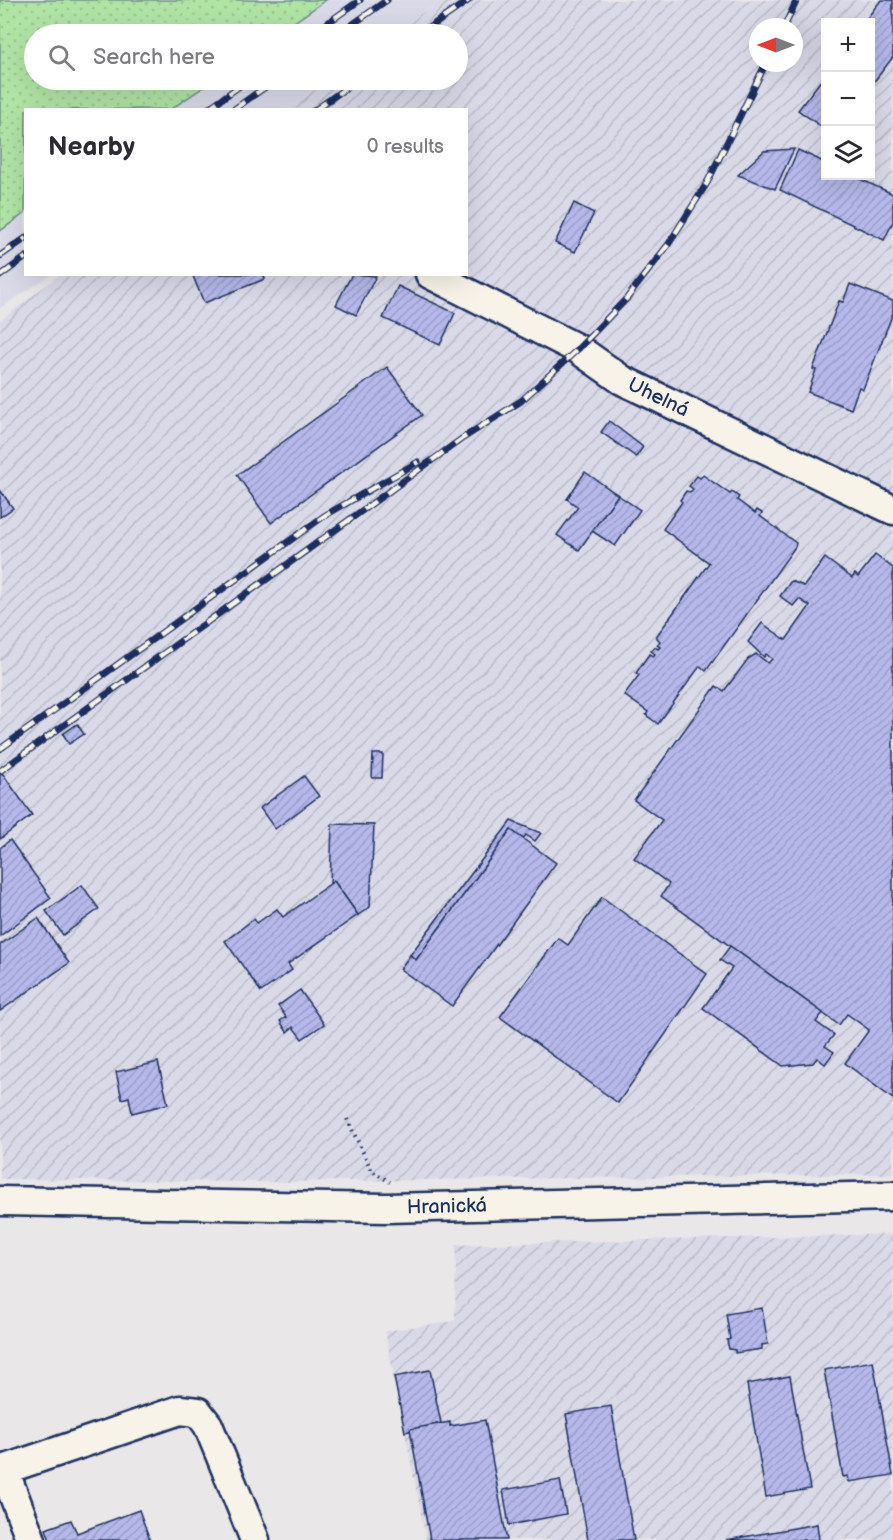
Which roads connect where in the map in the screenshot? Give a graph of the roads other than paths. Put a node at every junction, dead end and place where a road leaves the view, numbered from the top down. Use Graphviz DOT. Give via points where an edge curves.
graph roads {
  1 [pos="434,276"];
  2 [pos="893,510"];
  3 [pos="893,1196"];
  4 [pos="0,1201"];
  5 [pos="2,1470"];
  6 [pos="248,1538"];
  7 [pos="30,1540"];
  1 -- 2 [label="street, Uhelná" via="578,349 622,380"];
  3 -- 4 [label="street, Hranická" via="386,1208"];
  5 -- 6 [label="street" via="180,1410 198,1412 208,1425"];
  5 -- 7 [label="street"];
}
